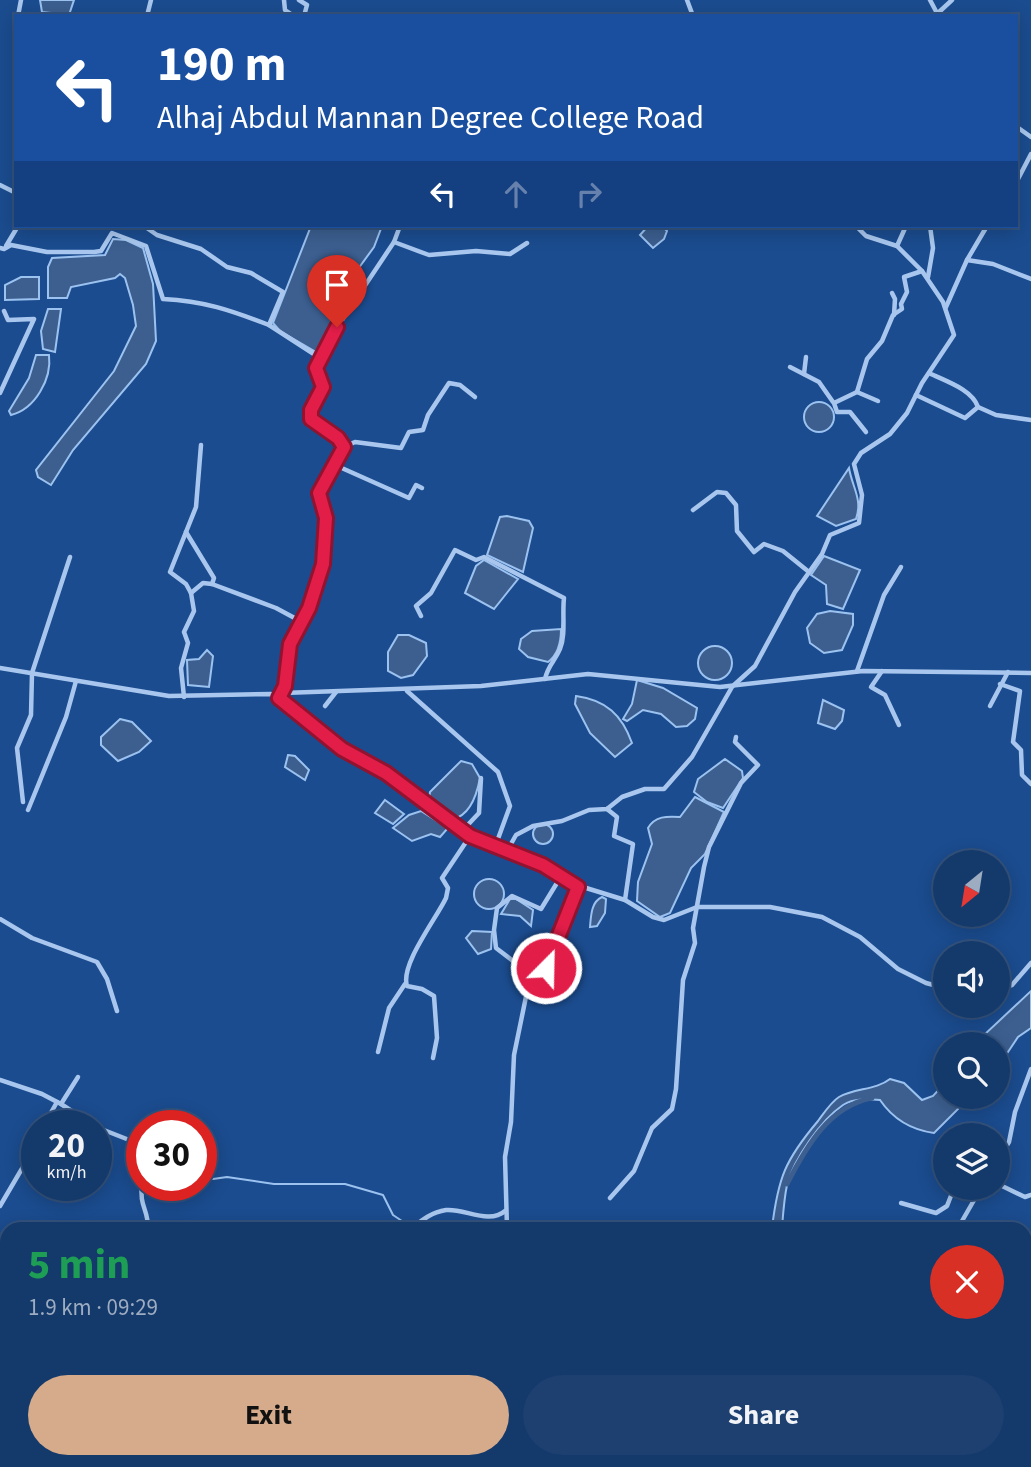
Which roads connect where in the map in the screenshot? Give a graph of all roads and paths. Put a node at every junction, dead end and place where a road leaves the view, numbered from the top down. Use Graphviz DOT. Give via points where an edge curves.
graph roads {
  1 [pos="299,0"];
  2 [pos="930,0"];
  3 [pos="952,0"];
  4 [pos="305,14"];
  5 [pos="938,14"];
  6 [pos="1030,158"];
  7 [pos="1018,179"];
  8 [pos="17,228"];
  9 [pos="147,228"];
  10 [pos="399,228"];
  11 [pos="858,228"];
  12 [pos="905,228"];
  13 [pos="930,228"];
  14 [pos="986,228"];
  15 [pos="394,242"];
  16 [pos="527,243"];
  17 [pos="897,246"];
  18 [pos="2,249"];
  19 [pos="967,260"];
  20 [pos="922,271"];
  21 [pos="928,278"];
  22 [pos="1031,279"];
  23 [pos="892,293"];
  24 [pos="946,308"];
  25 [pos="4,311"];
  26 [pos="894,315"];
  27 [pos="269,326"];
  28 [pos="806,357"];
  29 [pos="320,358"];
  30 [pos="790,367"];
  31 [pos="929,373"];
  32 [pos="805,375"];
  33 [pos="858,391"];
  34 [pos="0,393"];
  35 [pos="916,395"];
  36 [pos="475,397"];
  37 [pos="878,401"];
  38 [pos="834,402"];
  39 [pos="978,407"];
  40 [pos="1031,420"];
  41 [pos="866,432"];
  42 [pos="201,445"];
  43 [pos="344,447"];
  44 [pos="335,465"];
  45 [pos="422,488"];
  46 [pos="694,510"];
  47 [pos="186,532"];
  48 [pos="70,557"];
  49 [pos="901,567"];
  50 [pos="809,572"];
  51 [pos="212,584"];
  52 [pos="191,593"];
  53 [pos="421,616"];
  54 [pos="302,622"];
  55 [pos="0,668"];
  56 [pos="858,671"];
  57 [pos="882,671"];
  58 [pos="1008,672"];
  59 [pos="32,673"];
  60 [pos="1031,673"];
  61 [pos="544,680"];
  62 [pos="76,681"];
  63 [pos="1000,684"];
  64 [pos="734,686"];
  65 [pos="406,690"];
  66 [pos="337,691"];
  67 [pos="281,696"];
  68 [pos="184,697"];
  69 [pos="325,706"];
  70 [pos="990,706"];
  71 [pos="899,725"];
  72 [pos="736,737"];
  73 [pos="481,778"];
  74 [pos="1031,784"];
  75 [pos="23,802"];
  76 [pos="607,808"];
  77 [pos="28,810"];
  78 [pos="463,830"];
  79 [pos="470,836"];
  80 [pos="495,847"];
  81 [pos="507,852"];
  82 [pos="560,878"];
  83 [pos="578,887"];
  84 [pos="625,900"];
  85 [pos="697,907"];
  86 [pos="0,919"];
  87 [pos="1031,963"];
  88 [pos="521,967"];
  89 [pos="405,984"];
  90 [pos="933,985"];
  91 [pos="1010,986"];
  92 [pos="117,1011"];
  93 [pos="378,1052"];
  94 [pos="433,1058"];
  95 [pos="1031,1069"];
  96 [pos="78,1077"];
  97 [pos="0,1080"];
  98 [pos="59,1103"];
  99 [pos="54,1110"];
  100 [pos="70,1110"];
  101 [pos="1010,1137"];
  102 [pos="21,1170"];
  103 [pos="1010,1190"];
  104 [pos="1031,1195"];
  105 [pos="610,1198"];
  106 [pos="949,1200"];
  107 [pos="974,1200"];
  108 [pos="140,1201"];
  109 [pos="901,1203"];
  110 [pos="0,1206"];
  111 [pos="505,1211"];
  112 [pos="148,1222"];
  113 [pos="424,1222"];
  114 [pos="506,1222"];
  115 [pos="961,1222"];
  1 -- 4 [label="street" via="307,5"];
  2 -- 5 [label="street"];
  3 -- 5 [label="street"];
  6 -- 7 [label="street"];
  8 -- 18 [label="street"];
  9 -- 27 [label="street" via="201,249 227,267 284,292"];
  10 -- 15 [label="street"];
  11 -- 17 [label="street" via="866,236"];
  12 -- 17 [label="street"];
  13 -- 21 [label="street" via="933,248"];
  14 -- 19 [label="street"];
  15 -- 16 [label="street" via="429,255 510,254"];
  15 -- 29 [label="street"];
  17 -- 20 [label="street"];
  18 -- 27 [label="street" via="11,245 47,252 101,251 112,233 146,246 163,299 228,308"];
  19 -- 22 [label="street" via="993,264"];
  19 -- 24 [label="street"];
  20 -- 21 [label="street"];
  20 -- 26 [label="street" via="904,276 902,309"];
  21 -- 24 [label="street"];
  23 -- 26 [label="street"];
  24 -- 31 [label="street" via="953,340"];
  25 -- 34 [label="street" via="8,320 34,319"];
  26 -- 33 [label="street" via="883,341 867,359"];
  27 -- 29 [label="street"];
  28 -- 32 [label="street"];
  29 -- 43 [label="street" via="316,368 323,387 311,419"];
  30 -- 32 [label="street"];
  31 -- 35 [label="street"];
  31 -- 39 [label="street" via="960,388"];
  32 -- 38 [label="street" via="824,386"];
  33 -- 37 [label="street"];
  33 -- 38 [label="street"];
  35 -- 39 [label="street" via="965,418"];
  35 -- 50 [label="street" via="897,426 854,463 862,495 860,521 830,535"];
  36 -- 43 [label="street" via="449,383 423,430 409,432 401,449 355,442"];
  38 -- 41 [label="street" via="837,412 850,412"];
  39 -- 40 [label="street"];
  42 -- 47 [label="street" via="198,498"];
  43 -- 44 [label="street"];
  44 -- 45 [label="street" via="409,498 416,485"];
  44 -- 54 [label="street" via="318,497 326,518 323,564"];
  46 -- 50 [label="street" via="717,492 726,493 736,505 737,531 754,552 764,544 774,547"];
  47 -- 51 [label="street" via="211,571"];
  47 -- 52 [label="street" via="170,572"];
  48 -- 59 [label="street"];
  49 -- 56 [label="street" via="884,595"];
  50 -- 64 [label="street" via="755,666"];
  51 -- 52 [label="street" via="203,583"];
  51 -- 54 [label="street"];
  52 -- 68 [label="street" via="194,611 184,632 188,643 181,668"];
  53 -- 61 [label="street" via="416,606 431,593 455,550 476,561 484,556 563,597 562,640"];
  54 -- 67 [label="street" via="290,644"];
  55 -- 59 [label="street"];
  56 -- 57 [label="street"];
  56 -- 64 [label="street"];
  57 -- 58 [label="street"];
  57 -- 71 [label="street" via="871,686 885,695"];
  58 -- 60 [label="street"];
  58 -- 63 [label="street"];
  59 -- 62 [label="street"];
  59 -- 75 [label="street" via="31,715 17,748"];
  61 -- 64 [label="street" via="597,675"];
  61 -- 65 [label="street"];
  62 -- 68 [label="street"];
  62 -- 77 [label="street"];
  63 -- 70 [label="street"];
  63 -- 74 [label="street" via="1020,691 1013,742 1021,750 1021,775"];
  64 -- 76 [label="street" via="692,757 671,782 661,791 627,794"];
  65 -- 66 [label="street"];
  65 -- 80 [label="street" via="498,772 510,806"];
  66 -- 67 [label="street"];
  66 -- 69 [label="street"];
  67 -- 68 [label="street"];
  67 -- 78 [label="street" via="342,749 386,773"];
  72 -- 85 [label="street" via="735,742 758,765 741,783 709,847"];
  73 -- 78 [label="street" via="479,813"];
  76 -- 81 [label="street" via="533,826 516,835"];
  76 -- 84 [label="street" via="617,817 614,836 633,844"];
  78 -- 79 [label="street"];
  79 -- 80 [label="street"];
  79 -- 89 [label="street" via="442,878 446,898 411,957"];
  80 -- 81 [label="street"];
  81 -- 82 [label="street" via="543,865"];
  82 -- 83 [label="street"];
  82 -- 88 [label="street" via="541,909 512,896 496,908 496,947"];
  83 -- 84 [label="street"];
  83 -- 88 [label="street" via="548,966 544,969 524,962"];
  84 -- 85 [label="street" via="664,920"];
  85 -- 90 [label="street" via="770,907 822,917 860,937 898,969"];
  85 -- 105 [label="street" via="695,943 683,980 672,1109 652,1128 634,1171"];
  86 -- 92 [label="street" via="32,938 97,962"];
  87 -- 91 [label="street"];
  88 -- 111 [label="street" via="528,992 514,1055"];
  89 -- 93 [label="street" via="389,1008"];
  89 -- 94 [label="street" via="434,996 437,1038"];
  95 -- 101 [label="street"];
  96 -- 98 [label="street"];
  97 -- 98 [label="street"];
  98 -- 99 [label="street"];
  98 -- 100 [label="street"];
  102 -- 110 [label="street"];
  103 -- 104 [label="street"];
  106 -- 109 [label="street" via="936,1213"];
  107 -- 115 [label="street"];
  108 -- 112 [label="street"];
  111 -- 113 [label="street" via="495,1216 442,1211"];
  111 -- 114 [label="street"];
}
